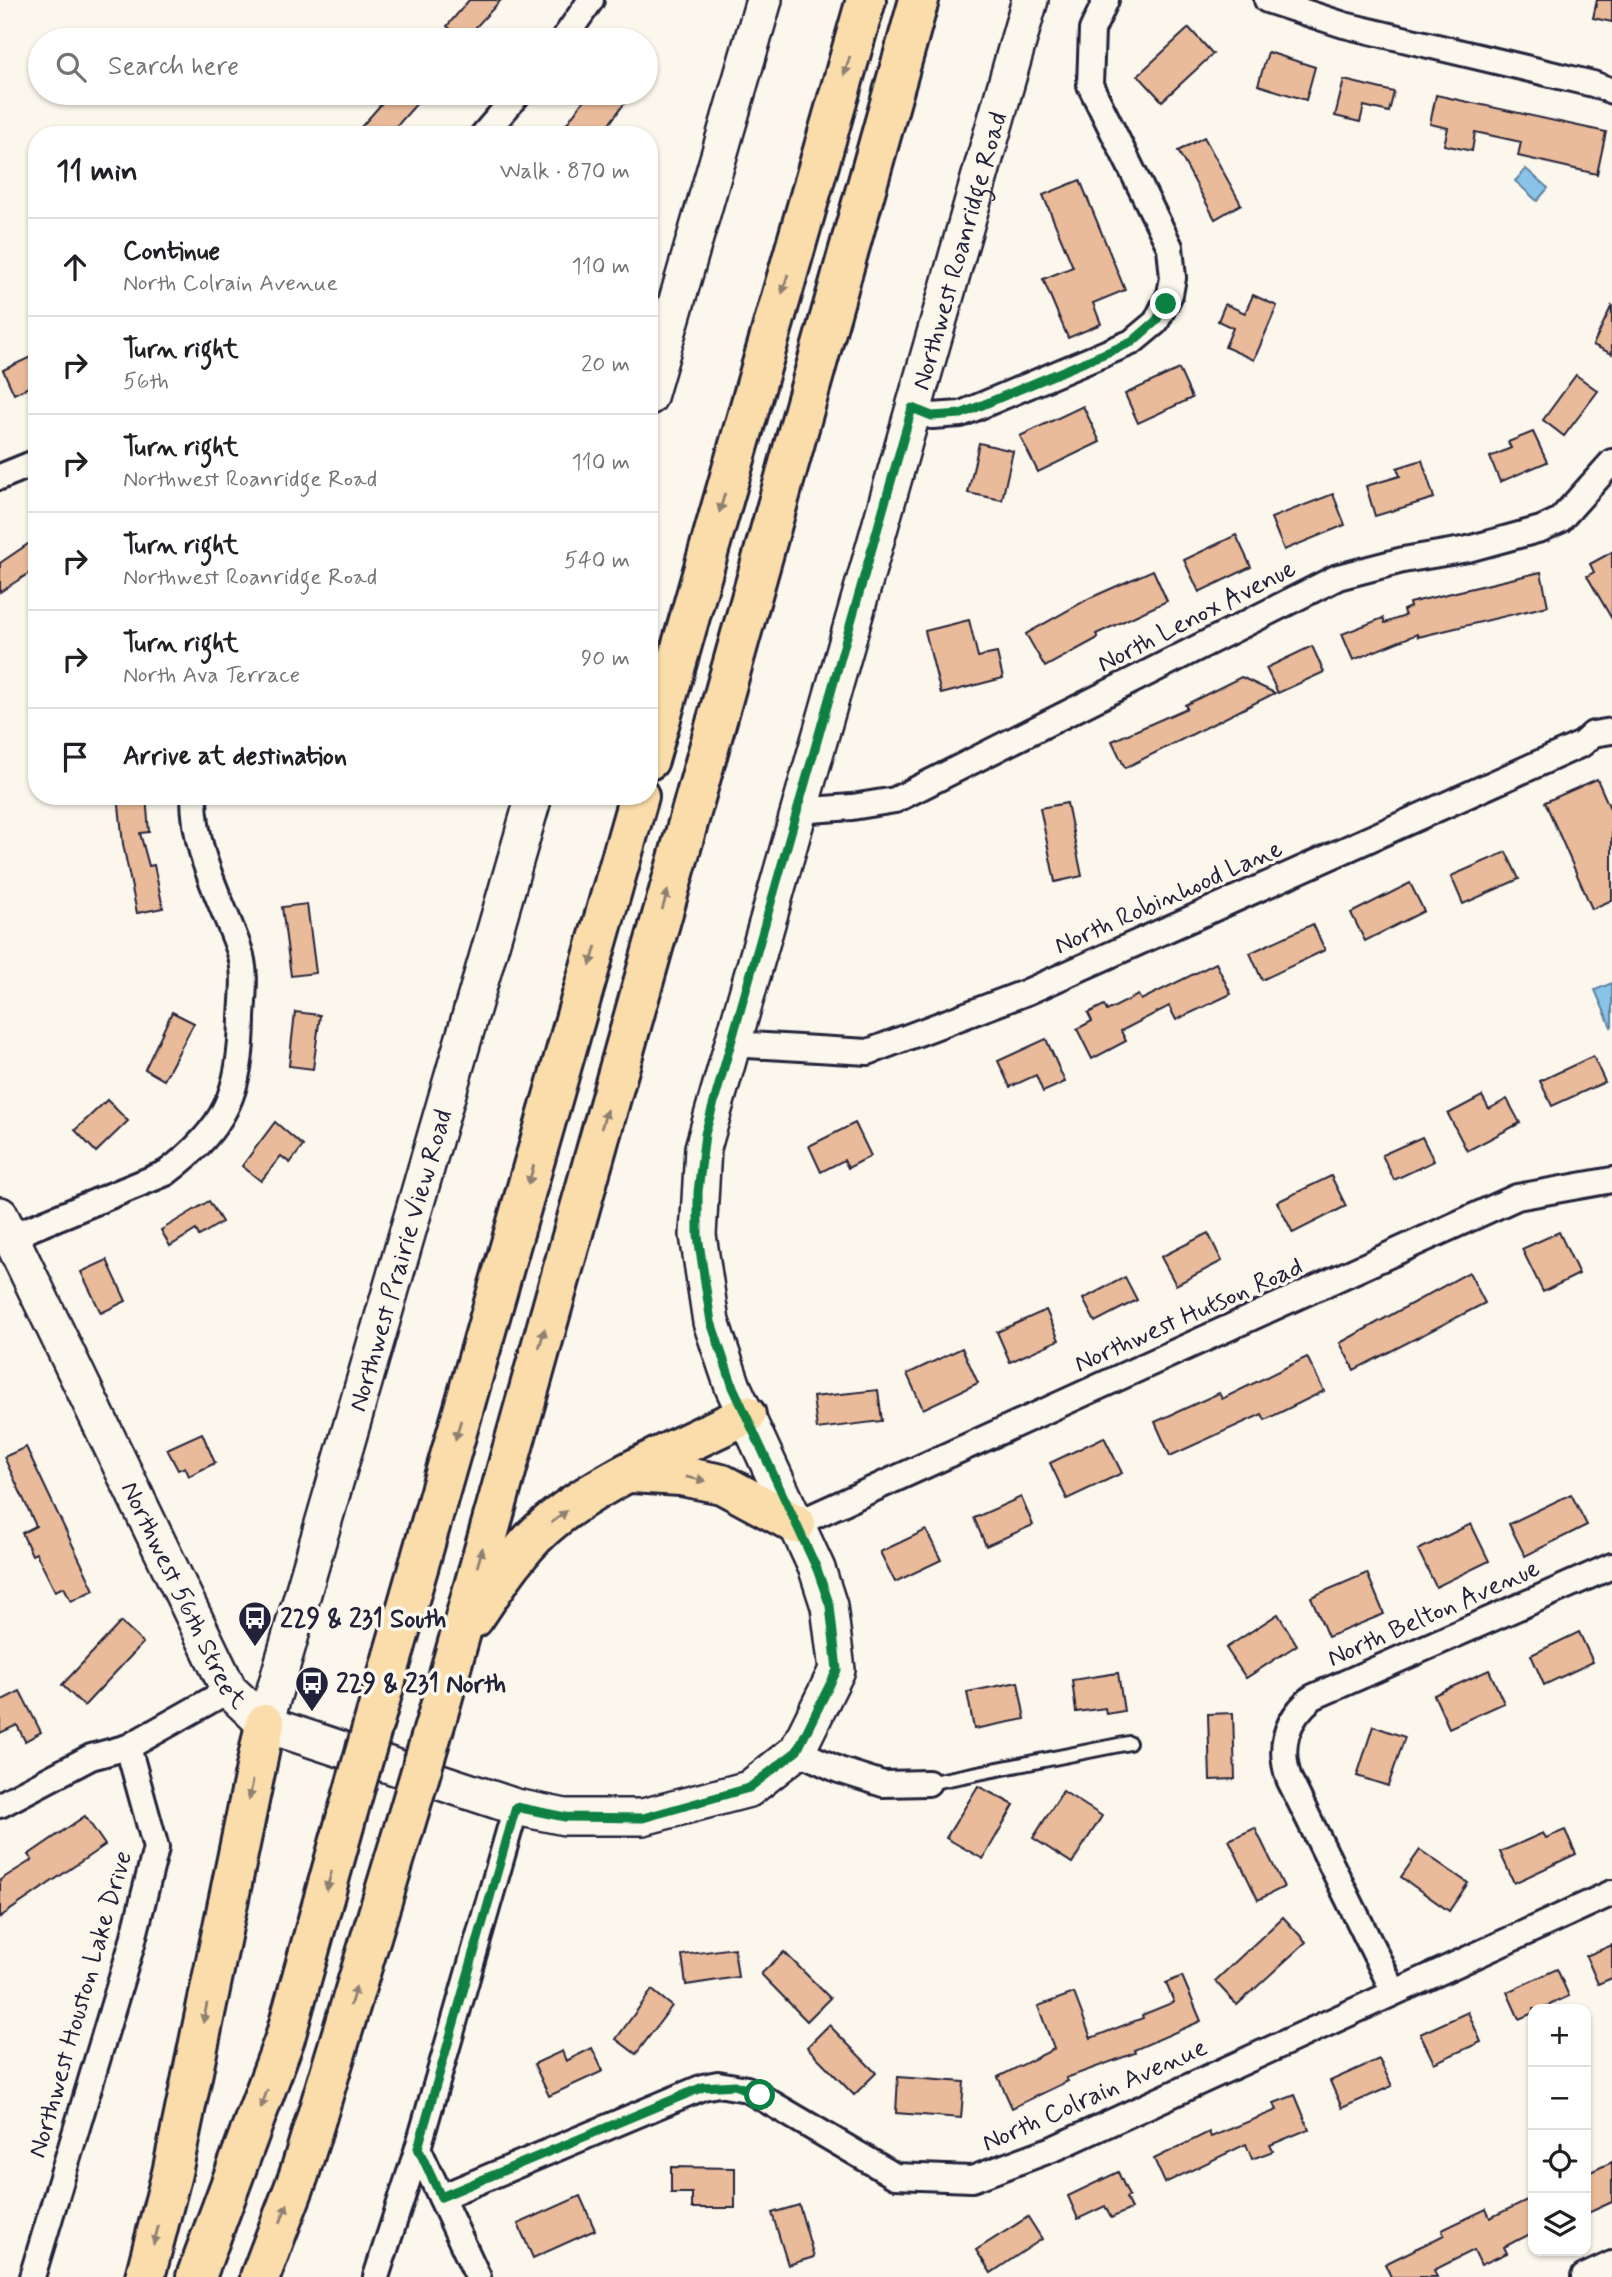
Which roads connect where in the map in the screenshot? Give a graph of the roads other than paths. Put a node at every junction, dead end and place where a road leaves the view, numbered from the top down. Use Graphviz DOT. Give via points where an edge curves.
graph roads {
  1 [pos="591,0"];
  2 [pos="764,0"];
  3 [pos="866,0"];
  4 [pos="919,0"];
  5 [pos="1030,0"];
  6 [pos="1267,0"];
  7 [pos="1104,3"];
  8 [pos="571,28"];
  9 [pos="1612,91"];
  10 [pos="509,105"];
  11 [pos="491,126"];
  12 [pos="658,366"];
  13 [pos="912,408"];
  14 [pos="1612,462"];
  15 [pos="28,466"];
  16 [pos="0,477"];
  17 [pos="658,728"];
  18 [pos="1612,731"];
  19 [pos="194,805"];
  20 [pos="531,805"];
  21 [pos="636,805"];
  22 [pos="797,811"];
  23 [pos="731,1044"];
  24 [pos="1612,1180"];
  25 [pos="3,1231"];
  26 [pos="746,1415"];
  27 [pos="628,1473"];
  28 [pos="796,1524"];
  29 [pos="1612,1566"];
  30 [pos="455,1646"];
  31 [pos="229,1690"];
  32 [pos="265,1724"];
  33 [pos="1129,1743"];
  34 [pos="128,1747"];
  35 [pos="797,1751"];
  36 [pos="928,1783"];
  37 [pos="0,1805"];
  38 [pos="516,1807"];
  39 [pos="1612,1893"];
  40 [pos="1394,1990"];
  41 [pos="418,2148"];
  42 [pos="441,2197"];
  43 [pos="1612,2264"];
  44 [pos="32,2277"];
  45 [pos="145,2277"];
  46 [pos="196,2277"];
  47 [pos="260,2277"];
  48 [pos="376,2277"];
  49 [pos="478,2277"];
  50 [pos="1584,2277"];
  1 -- 8 [label="street"];
  2 -- 12 [label="street"];
  3 -- 17 [label="highway, one-way"];
  30 -- 4 [label="highway, one-way"];
  5 -- 13 [label="street, Northwest Roanridge Road"];
  6 -- 9 [label="street" via="1344,25"];
  7 -- 13 [label="street" via="1091,30 1090,85 1170,247 1173,278 1166,304 1156,321 1132,342 961,414 932,416"];
  10 -- 11 [label="street"];
  13 -- 22 [label="street, Northwest Roanridge Road"];
  14 -- 22 [label="street, North Lenox Avenue" via="1560,520 1541,529 1338,577 895,800"];
  15 -- 16 [label="street"];
  18 -- 23 [label="street, North Robinhood Lane" via="1593,734 1582,744 1027,992 868,1052"];
  19 -- 25 [label="street" via="206,870 244,970 242,1054 225,1111 196,1149 166,1173"];
  20 -- 32 [label="street, Northwest Prairie View Road"];
  21 -- 46 [label="highway, one-way, bridge" via="285,2038"];
  22 -- 23 [label="street, Northwest Roanridge Road"];
  23 -- 26 [label="street, Northwest Roanridge Road" via="703,1148 698,1236 711,1322"];
  24 -- 28 [label="street, Northwest Hutson Road" via="1517,1197"];
  25 -- 31 [label="street, Northwest 56th Street"];
  26 -- 27 [label="highway"];
  26 -- 28 [label="street, Northwest Roanridge Road"];
  27 -- 28 [label="highway, one-way" via="722,1484"];
  30 -- 27 [label="highway, one-way" via="536,1535"];
  28 -- 35 [label="street, Northwest Roanridge Road" via="830,1606 837,1670"];
  29 -- 40 [label="street, North Belton Avenue" via="1313,1697 1289,1725 1283,1749 1289,1779"];
  47 -- 30 [label="highway, one-way, bridge" via="299,2175"];
  31 -- 32 [label="street, Northwest 56th Street"];
  31 -- 34 [label="street"];
  32 -- 38 [label="street, Northwest 56th Street"];
  32 -- 45 [label="highway, one-way" via="172,2173"];
  33 -- 36 [label="lane"];
  34 -- 37 [label="street" via="92,1757"];
  34 -- 44 [label="street, Northwest Houston Lake Drive" via="156,1848 132,1944"];
  35 -- 36 [label="street" via="883,1784"];
  35 -- 38 [label="street, Northwest Roanridge Road" via="749,1788 643,1818 565,1817"];
  38 -- 41 [label="street"];
  39 -- 40 [label="street, North Colrain Avenue"];
  40 -- 42 [label="street, North Colrain Avenue" via="1055,2148 972,2179 895,2176 760,2095 718,2084"];
  41 -- 42 [label="street"];
  41 -- 48 [label="street"];
  42 -- 49 [label="street"];
  43 -- 50 [label="street"];
}
